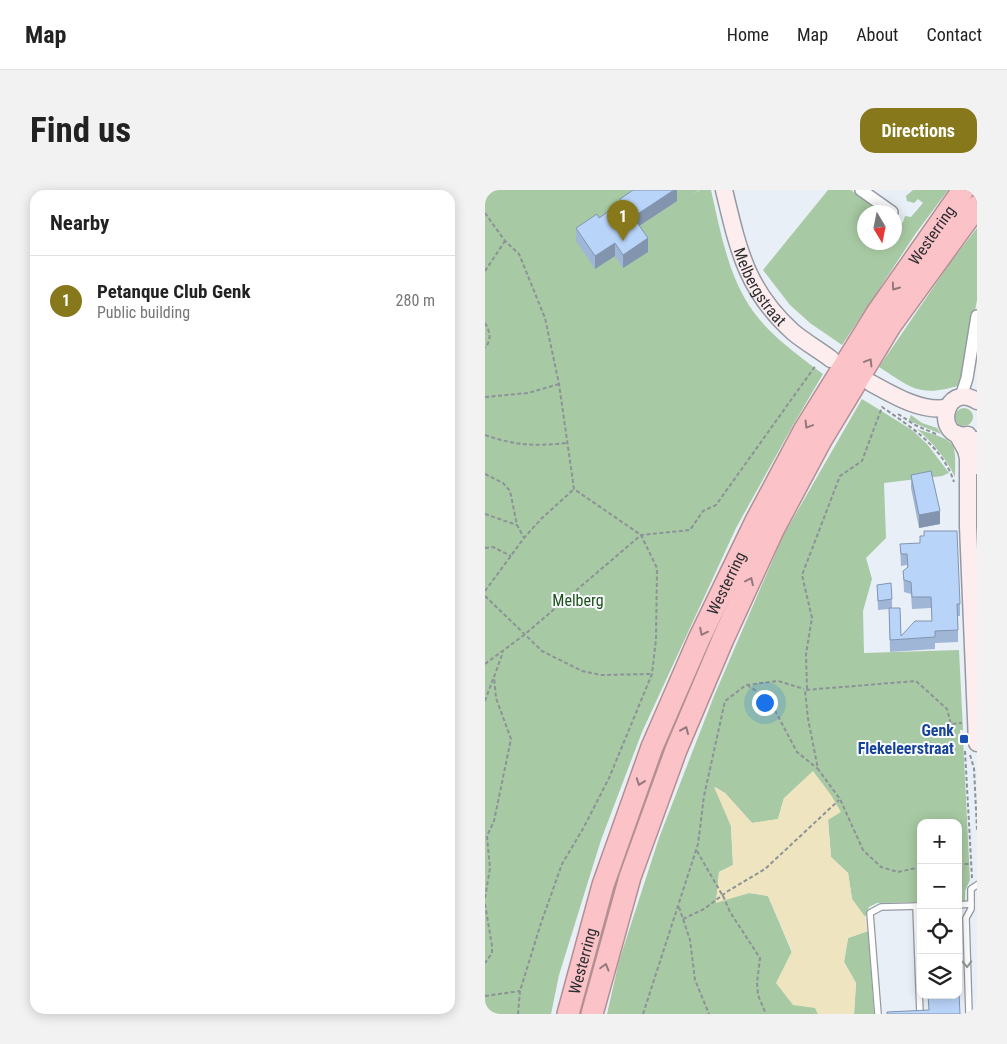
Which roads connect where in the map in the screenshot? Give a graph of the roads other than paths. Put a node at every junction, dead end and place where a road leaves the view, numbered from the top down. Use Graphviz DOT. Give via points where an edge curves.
graph roads {
  1 [pos="724,190"];
  2 [pos="861,190"];
  3 [pos="963,190"];
  4 [pos="882,205"];
  5 [pos="977,206"];
  6 [pos="977,316"];
  7 [pos="823,362"];
  8 [pos="871,383"];
  9 [pos="886,391"];
  10 [pos="969,399"];
  11 [pos="947,408"];
  12 [pos="948,431"];
  13 [pos="977,431"];
  14 [pos="977,440"];
  15 [pos="977,553"];
  16 [pos="975,657"];
  17 [pos="971,745"];
  18 [pos="977,885"];
  19 [pos="971,904"];
  20 [pos="962,905"];
  21 [pos="917,906"];
  22 [pos="919,909"];
  23 [pos="568,1014"];
  24 [pos="592,1014"];
  25 [pos="877,1014"];
  26 [pos="920,1014"];
  27 [pos="969,1014"];
  1 -- 7 [label="street, Melbergstraat" via="737,246 751,280 769,307"];
  2 -- 4 [label="street"];
  3 -- 23 [label="highway, Westerring, one-way" via="877,313 805,429 699,638 652,747 603,885"];
  24 -- 5 [label="highway, Westerring, one-way" via="630,878 673,759 773,530 821,440 890,326"];
  6 -- 10 [label="street" via="970,361"];
  8 -- 9 [label="street"];
  9 -- 11 [label="street" via="927,408"];
  9 -- 12 [label="street"];
  10 -- 11 [label="street" via="956,398"];
  11 -- 12 [label="street"];
  12 -- 13 [label="street" via="964,436"];
  12 -- 16 [label="street" via="966,450 968,458"];
  14 -- 15 [label="street"];
  16 -- 17 [label="street"];
  18 -- 19 [label="lane" via="971,890"];
  19 -- 20 [label="lane"];
  19 -- 27 [label="lane, one-way" via="966,918"];
  21 -- 25 [label="lane" via="881,907 870,913"];
  22 -- 26 [label="lane"];
}
